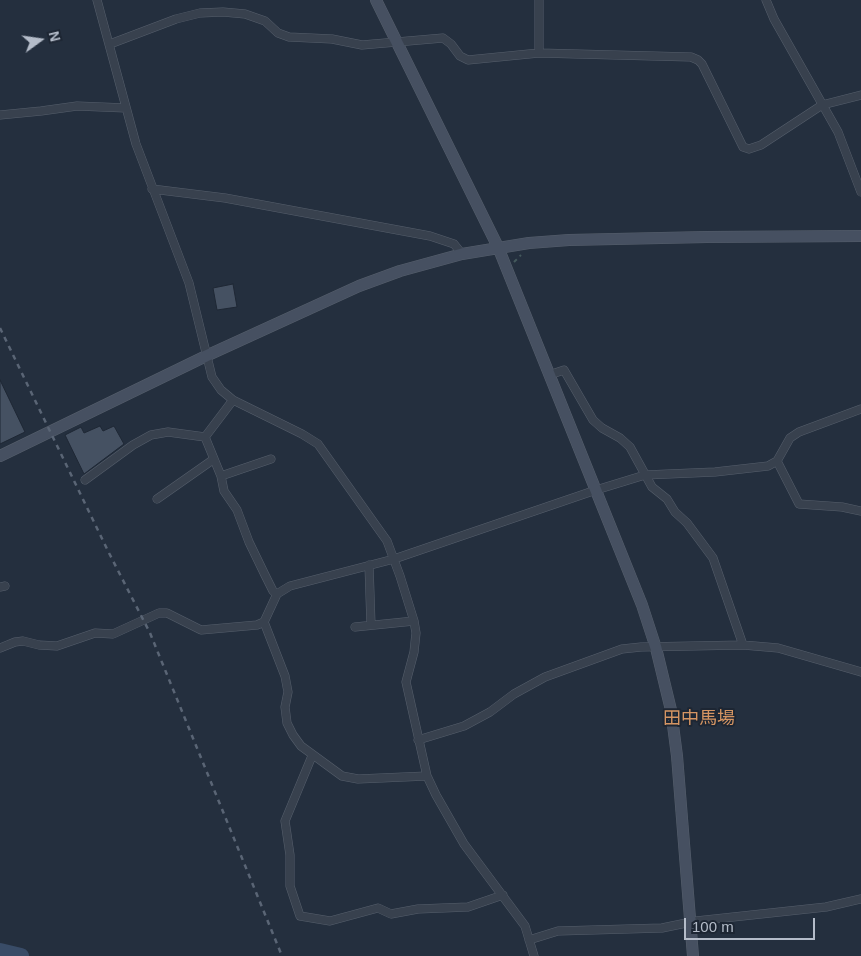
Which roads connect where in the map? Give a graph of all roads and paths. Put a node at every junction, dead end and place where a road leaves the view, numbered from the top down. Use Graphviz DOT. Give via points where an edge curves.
graph roads {
  1 [pos="97,0"];
  2 [pos="376,0"];
  3 [pos="539,0"];
  4 [pos="766,0"];
  5 [pos="396,43"];
  6 [pos="110,44"];
  7 [pos="539,53"];
  8 [pos="861,95"];
  9 [pos="822,105"];
  10 [pos="126,108"];
  11 [pos="0,115"];
  12 [pos="152,189"];
  13 [pos="861,192"];
  14 [pos="861,236"];
  15 [pos="498,247"];
  16 [pos="524,253"];
  17 [pos="462,254"];
  18 [pos="514,269"];
  19 [pos="206,356"];
  20 [pos="550,375"];
  21 [pos="233,400"];
  22 [pos="861,409"];
  23 [pos="205,437"];
  24 [pos="0,456"];
  25 [pos="214,459"];
  26 [pos="272,459"];
  27 [pos="777,461"];
  28 [pos="645,475"];
  29 [pos="220,476"];
  30 [pos="85,480"];
  31 [pos="596,490"];
  32 [pos="157,498"];
  33 [pos="861,510"];
  34 [pos="394,559"];
  35 [pos="369,566"];
  36 [pos="277,594"];
  37 [pos="414,621"];
  38 [pos="264,622"];
  39 [pos="371,625"];
  40 [pos="355,627"];
  41 [pos="743,645"];
  42 [pos="0,648"];
  43 [pos="656,648"];
  44 [pos="861,672"];
  45 [pos="418,740"];
  46 [pos="312,756"];
  47 [pos="427,776"];
  48 [pos="503,895"];
  49 [pos="861,899"];
  50 [pos="691,922"];
  51 [pos="530,940"];
  52 [pos="534,956"];
  53 [pos="693,956"];
  1 -- 6 [label="street"];
  2 -- 5 [label="street"];
  3 -- 7 [label="street"];
  4 -- 9 [label="street"];
  5 -- 6 [label="street" via="362,45 332,39 289,37 278,33 265,20 223,12 176,19"];
  5 -- 7 [label="street" via="443,38 468,60"];
  5 -- 15 [label="street"];
  6 -- 10 [label="street"];
  7 -- 9 [label="street" via="698,60 743,147 748,149 761,145"];
  8 -- 9 [label="street"];
  9 -- 13 [label="street" via="838,132"];
  10 -- 11 [label="street" via="77,106"];
  10 -- 12 [label="street"];
  12 -- 17 [label="street" via="225,198 430,236 454,244"];
  12 -- 19 [label="street" via="189,283"];
  14 -- 15 [label="street" via="569,240"];
  15 -- 17 [label="street"];
  15 -- 20 [label="street"];
  16 -- 18 [label="path" via="514,261"];
  17 -- 19 [label="street" via="359,286"];
  19 -- 21 [label="street" via="212,377"];
  19 -- 24 [label="street"];
  20 -- 28 [label="street" via="564,370 593,420 630,448"];
  20 -- 31 [label="street"];
  21 -- 23 [label="street"];
  21 -- 34 [label="street" via="318,444 387,541"];
  22 -- 27 [label="street" via="799,432 790,438"];
  23 -- 25 [label="street"];
  23 -- 30 [label="street" via="168,432 151,435"];
  25 -- 29 [label="street"];
  25 -- 32 [label="street"];
  26 -- 29 [label="street"];
  27 -- 28 [label="street" via="751,469"];
  27 -- 33 [label="street" via="799,504"];
  28 -- 31 [label="street"];
  28 -- 41 [label="street" via="713,558"];
  29 -- 36 [label="street" via="264,575"];
  31 -- 34 [label="street"];
  31 -- 43 [label="street"];
  34 -- 35 [label="street"];
  34 -- 37 [label="street"];
  35 -- 36 [label="street" via="290,586"];
  35 -- 39 [label="street"];
  36 -- 38 [label="street"];
  37 -- 39 [label="street"];
  37 -- 45 [label="street" via="414,652 406,682"];
  38 -- 42 [label="street" via="257,626 201,630 167,613 159,613 113,634 94,633 57,646 23,641"];
  38 -- 46 [label="street" via="285,676 287,723 301,746"];
  39 -- 40 [label="street"];
  41 -- 43 [label="street"];
  41 -- 44 [label="street" via="778,648"];
  43 -- 45 [label="street" via="622,649 545,677 464,726"];
  43 -- 50 [label="street" via="671,710 677,756"];
  45 -- 47 [label="street"];
  46 -- 47 [label="street" via="342,776 358,780"];
  46 -- 48 [label="street" via="285,820 290,886 300,916 330,921 378,908 391,914 418,909 468,907"];
  47 -- 48 [label="street" via="464,844"];
  48 -- 51 [label="street" via="526,926"];
  49 -- 50 [label="street" via="826,908"];
  50 -- 51 [label="street" via="662,928 558,931"];
  50 -- 53 [label="street"];
  51 -- 52 [label="street"];
}
